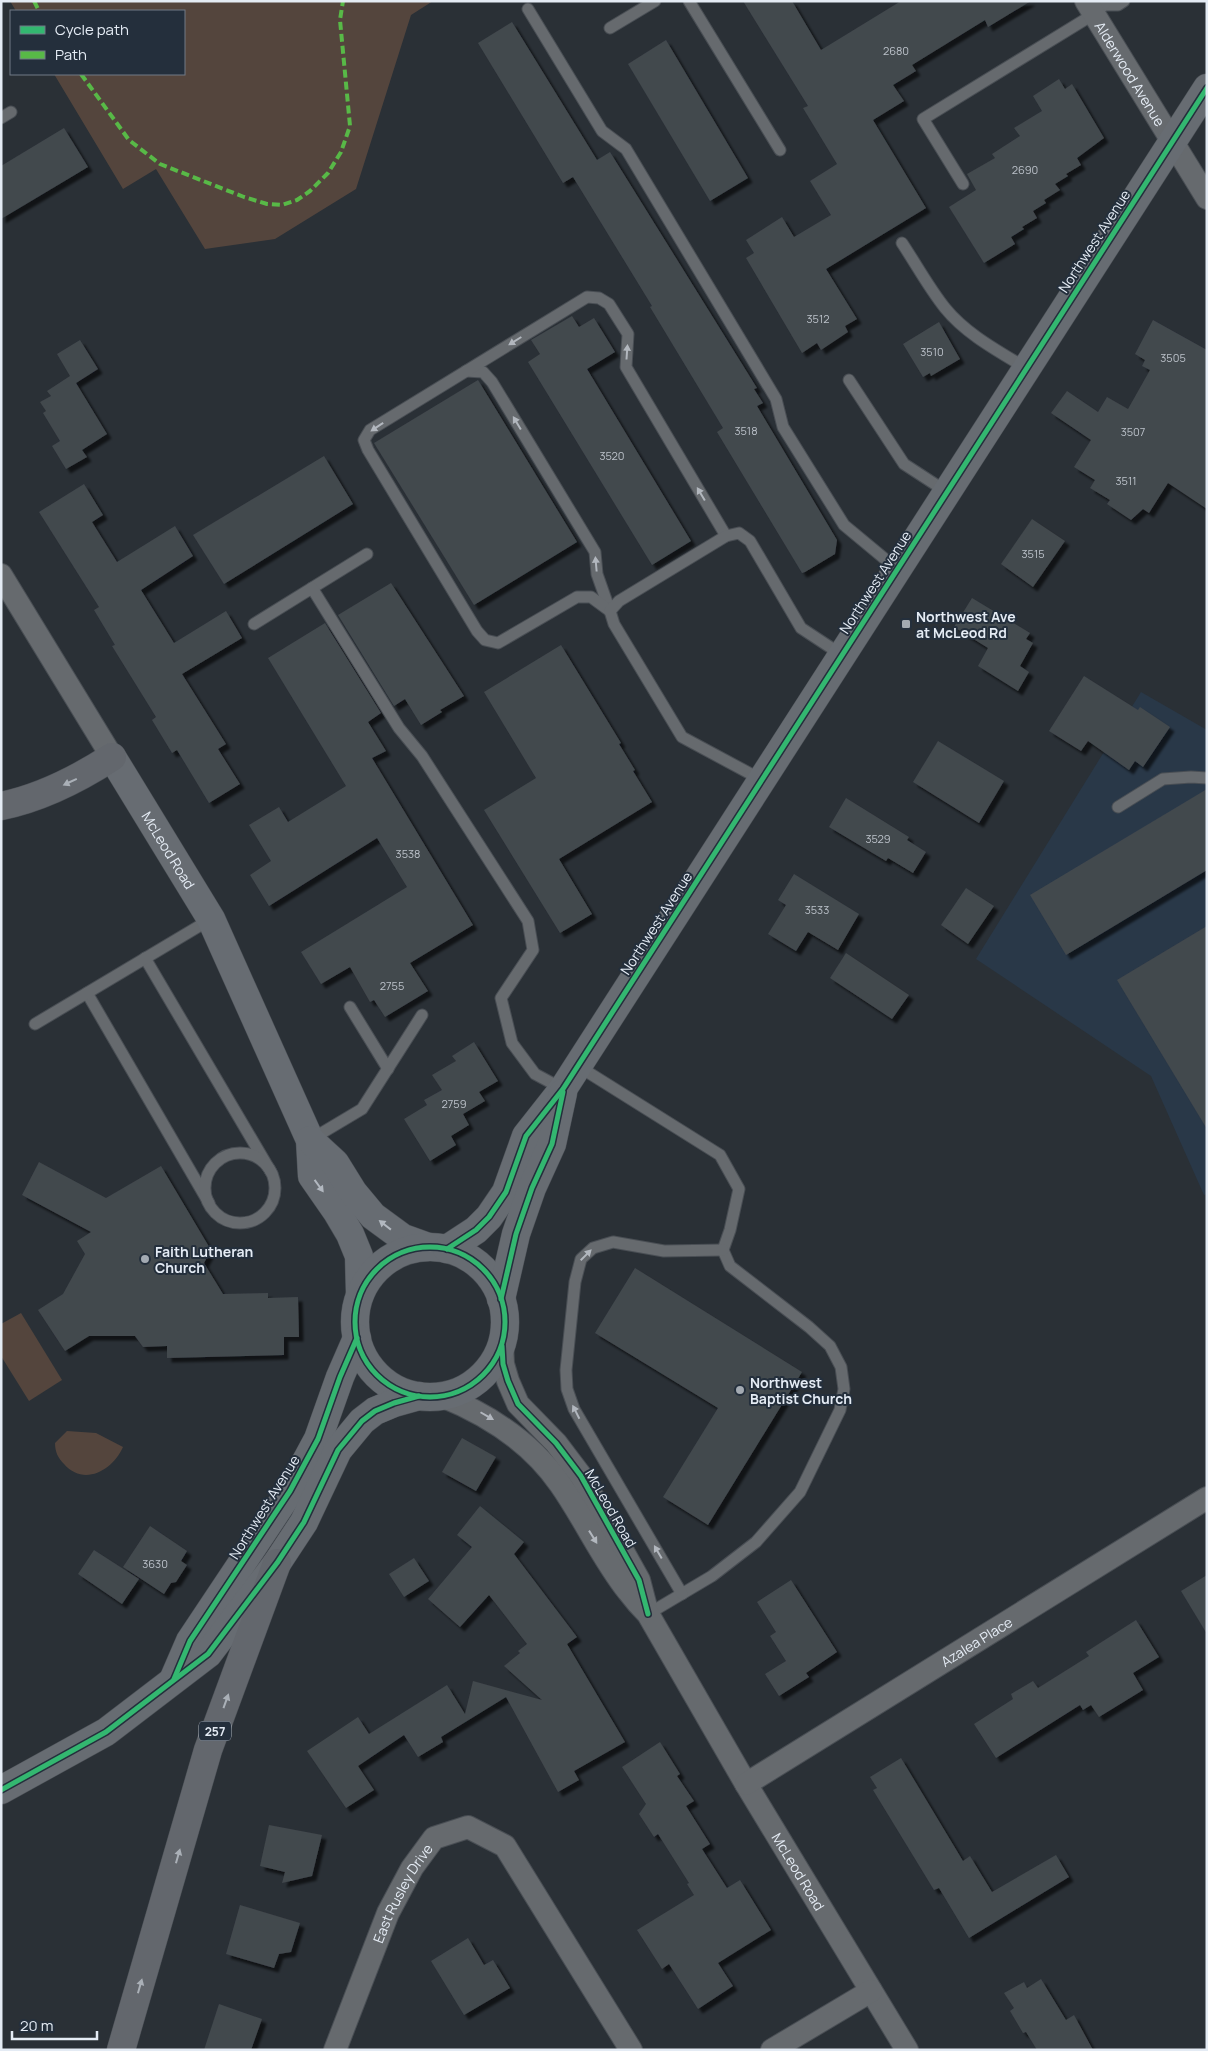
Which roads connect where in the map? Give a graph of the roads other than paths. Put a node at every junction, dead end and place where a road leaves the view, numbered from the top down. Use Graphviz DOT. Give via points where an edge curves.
graph roads {
  1 [pos="655,1"];
  2 [pos="689,1"];
  3 [pos="1124,1"];
  4 [pos="1097,5"];
  5 [pos="528,8"];
  6 [pos="610,28"];
  7 [pos="1207,88"];
  8 [pos="1172,141"];
  9 [pos="780,150"];
  10 [pos="963,184"];
  11 [pos="1207,198"];
  12 [pos="902,243"];
  13 [pos="1026,368"];
  14 [pos="466,371"];
  15 [pos="850,380"];
  16 [pos="947,492"];
  17 [pos="726,536"];
  18 [pos="367,554"];
  19 [pos="897,570"];
  20 [pos="1,575"];
  21 [pos="312,588"];
  22 [pos="610,611"];
  23 [pos="254,624"];
  24 [pos="842,655"];
  25 [pos="112,757"];
  26 [pos="1207,778"];
  27 [pos="762,780"];
  28 [pos="1,806"];
  29 [pos="1118,807"];
  30 [pos="211,919"];
  31 [pos="145,958"];
  32 [pos="87,993"];
  33 [pos="350,1007"];
  34 [pos="422,1016"];
  35 [pos="34,1024"];
  36 [pos="578,1066"];
  37 [pos="388,1069"];
  38 [pos="563,1089"];
  39 [pos="310,1140"];
  40 [pos="271,1172"];
  41 [pos="209,1203"];
  42 [pos="438,1248"];
  43 [pos="723,1250"];
  44 [pos="360,1294"];
  45 [pos="501,1299"];
  46 [pos="357,1338"];
  47 [pos="502,1343"];
  48 [pos="431,1396"];
  49 [pos="1207,1498"];
  50 [pos="277,1563"];
  51 [pos="682,1594"];
  52 [pos="648,1614"];
  53 [pos="174,1679"];
  54 [pos="746,1784"];
  55 [pos="1,1790"];
  56 [pos="871,1991"];
  57 [pos="121,2050"];
  58 [pos="335,2050"];
  59 [pos="631,2050"];
  60 [pos="772,2050"];
  61 [pos="907,2050"];
  1 -- 6 [label="lane"];
  2 -- 9 [label="lane"];
  3 -- 4 [label="lane" via="1118,5"];
  4 -- 8 [label="street, Alderwood Avenue"];
  4 -- 10 [label="lane" via="923,119"];
  5 -- 19 [label="lane" via="602,131 626,149 776,399 783,428 844,525"];
  7 -- 8 [label="main road, Northwest Avenue"];
  8 -- 11 [label="street, Alderwood Avenue"];
  8 -- 13 [label="main road, Northwest Avenue"];
  12 -- 13 [label="lane" via="945,308 990,347"];
  13 -- 16 [label="main road, Northwest Avenue"];
  17 -- 14 [label="lane, one-way" via="626,367 628,334 610,304 599,298 587,297"];
  22 -- 14 [label="lane, one-way" via="597,574 595,552 492,382 483,372"];
  14 -- 22 [label="lane, one-way" via="370,430 364,440 377,466 485,640 498,643 577,597 591,597"];
  15 -- 16 [label="lane" via="904,464"];
  16 -- 19 [label="main road, Northwest Avenue"];
  17 -- 22 [label="lane" via="618,601"];
  17 -- 24 [label="lane" via="739,533 750,541 801,628"];
  18 -- 21 [label="lane"];
  19 -- 24 [label="main road, Northwest Avenue"];
  20 -- 25 [label="street, McLeod Road"];
  21 -- 23 [label="lane"];
  21 -- 38 [label="lane" via="399,728 422,756 528,921 534,950 501,998 512,1043 535,1074"];
  22 -- 27 [label="lane" via="614,624 682,737"];
  24 -- 27 [label="main road, Northwest Avenue"];
  25 -- 28 [label="highway, one-way" via="59,787"];
  25 -- 30 [label="main road, McLeod Road"];
  26 -- 29 [label="lane" via="1163,779"];
  27 -- 36 [label="main road, Northwest Avenue"];
  30 -- 31 [label="lane"];
  30 -- 39 [label="main road, McLeod Road"];
  31 -- 32 [label="lane"];
  31 -- 40 [label="lane"];
  32 -- 35 [label="lane"];
  32 -- 41 [label="lane"];
  33 -- 37 [label="lane"];
  34 -- 37 [label="lane"];
  36 -- 38 [label="main road, Northwest Avenue"];
  36 -- 43 [label="lane" via="720,1155 739,1189"];
  37 -- 39 [label="lane" via="362,1109"];
  38 -- 42 [label="main road, Northwest Avenue" via="526,1136 506,1192 489,1217 476,1230"];
  38 -- 45 [label="main road, Northwest Avenue" via="552,1144 516,1234"];
  42 -- 39 [label="main road, McLeod Road, one-way" via="403,1238 373,1216 352,1192 336,1163"];
  39 -- 44 [label="main road, McLeod Road, one-way" via="312,1176 338,1212 359,1256"];
  40 -- 41 [label="lane" via="274,1183 272,1200 262,1215 251,1221 228,1220"];
  40 -- 41 [label="lane" via="255,1156 233,1153 223,1157 208,1173 205,1195"];
  42 -- 44 [label="main road" via="408,1251 392,1258 374,1273"];
  42 -- 45 [label="main road" via="468,1258 480,1267 492,1280"];
  43 -- 51 [label="lane" via="730,1266 830,1346 841,1367 844,1389 840,1410 800,1492 756,1542 712,1576"];
  51 -- 43 [label="lane, one-way" via="574,1409 566,1389 575,1282 581,1259 593,1248 613,1242 664,1251"];
  44 -- 46 [label="main road"];
  45 -- 47 [label="main road" via="504,1312"];
  46 -- 48 [label="main road" via="364,1357 380,1378 405,1393"];
  46 -- 53 [label="main road, Northwest Avenue" via="309,1456 290,1491 190,1641"];
  47 -- 48 [label="main road" via="483,1375 464,1389"];
  47 -- 52 [label="street, McLeod Road" via="503,1364 518,1404 556,1443 581,1476 639,1580"];
  48 -- 50 [label="main road, Northwest Avenue" via="394,1403 362,1421 338,1450 304,1522"];
  48 -- 52 [label="street, McLeod Road, one-way" via="471,1407 499,1423 532,1452 560,1483 627,1591"];
  49 -- 54 [label="street, Azalea Place"];
  50 -- 53 [label="main road, Northwest Avenue" via="208,1654"];
  57 -- 50 [label="highway, 257, one-way" via="208,1750"];
  51 -- 52 [label="lane"];
  52 -- 54 [label="street, McLeod Road"];
  53 -- 55 [label="main road, Northwest Avenue" via="106,1732"];
  54 -- 56 [label="street, McLeod Road"];
  56 -- 60 [label="street"];
  56 -- 61 [label="street, McLeod Road"];
  58 -- 59 [label="street, East Rusley Drive" via="388,1913 412,1868 434,1838 468,1827 505,1846"];
}
